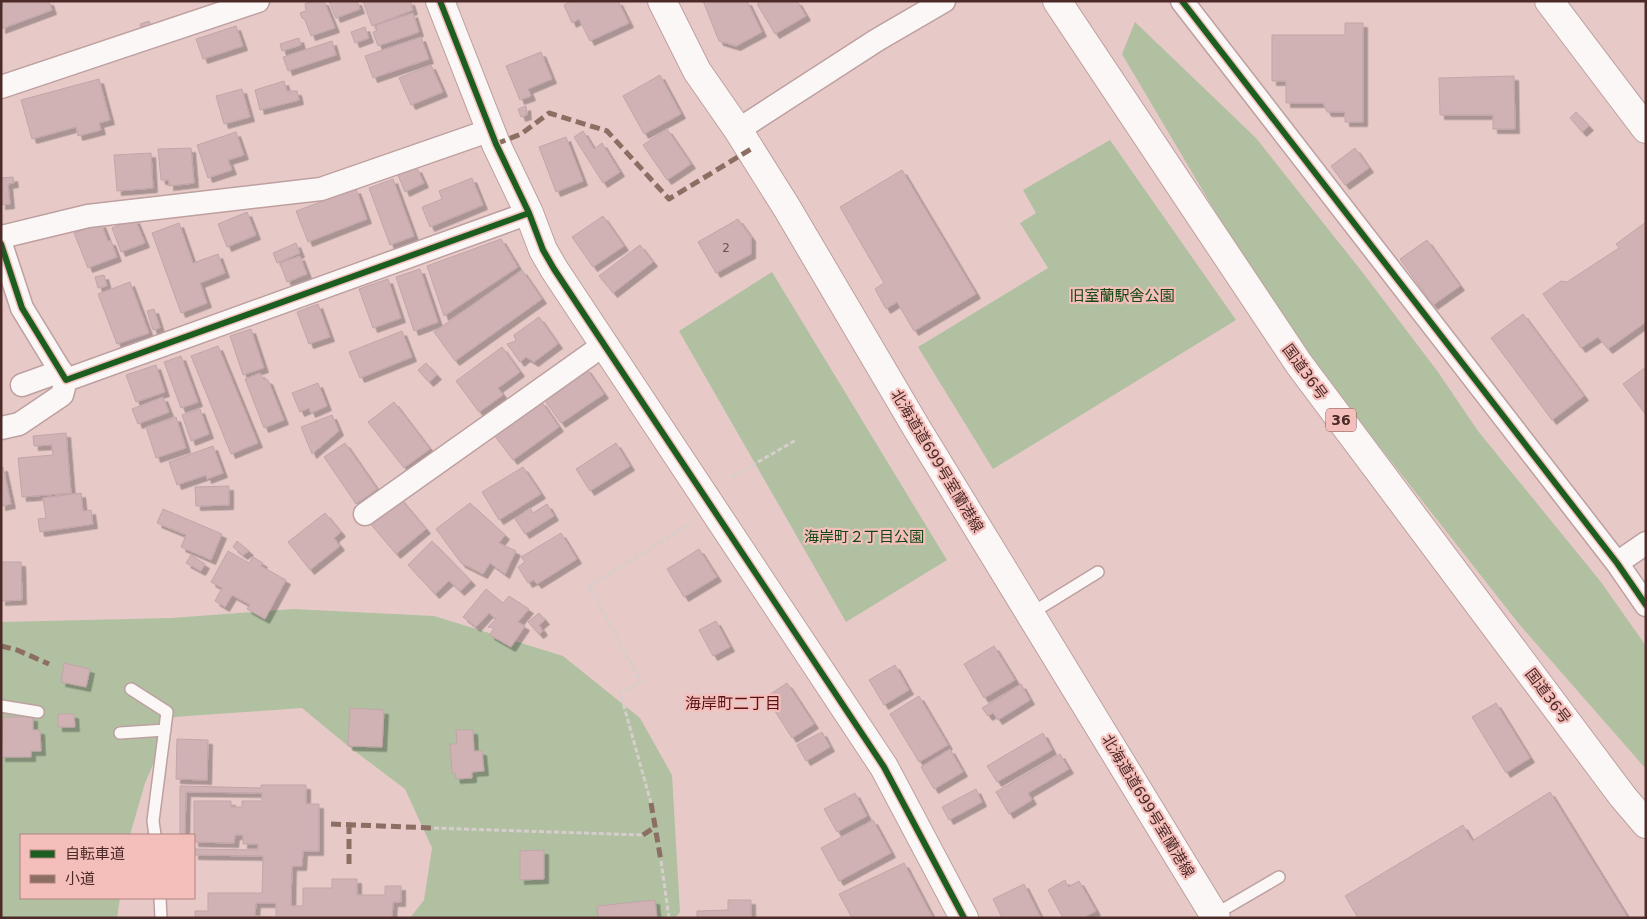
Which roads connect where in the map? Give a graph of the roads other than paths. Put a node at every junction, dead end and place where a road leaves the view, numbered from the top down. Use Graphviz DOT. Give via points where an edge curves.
graph roads {
  1 [pos="258,1"];
  2 [pos="440,1"];
  3 [pos="662,1"];
  4 [pos="944,1"];
  5 [pos="1057,1"];
  6 [pos="1182,1"];
  7 [pos="1549,1"];
  8 [pos="1,86"];
  9 [pos="1646,129"];
  10 [pos="491,130"];
  11 [pos="738,130"];
  12 [pos="529,213"];
  13 [pos="1,237"];
  14 [pos="1,244"];
  15 [pos="605,344"];
  16 [pos="64,376"];
  17 [pos="22,385"];
  18 [pos="1,428"];
  19 [pos="365,514"];
  20 [pos="1646,543"];
  21 [pos="1617,562"];
  22 [pos="1098,572"];
  23 [pos="1646,605"];
  24 [pos="1030,614"];
  25 [pos="131,689"];
  26 [pos="1,706"];
  27 [pos="38,712"];
  28 [pos="165,730"];
  29 [pos="120,733"];
  30 [pos="1646,824"];
  31 [pos="155,834"];
  32 [pos="1279,877"];
  33 [pos="160,899"];
  34 [pos="1215,916"];
  35 [pos="161,918"];
  36 [pos="964,918"];
  1 -- 8 [label="street"];
  2 -- 10 [label="main road"];
  3 -- 11 [label="main road, 北海道道699号室蘭港線" via="697,71"];
  4 -- 11 [label="street" via="877,40"];
  5 -- 30 [label="main road, 国道36号 / 36" via="1299,364"];
  6 -- 21 [label="street"];
  7 -- 9 [label="main road"];
  10 -- 12 [label="main road"];
  10 -- 13 [label="street" via="322,190 88,216"];
  11 -- 24 [label="main road, 北海道道699号室蘭港線"];
  12 -- 15 [label="main road" via="554,269"];
  12 -- 16 [label="street"];
  14 -- 16 [label="street" via="22,308"];
  15 -- 19 [label="street"];
  15 -- 36 [label="main road" via="884,767"];
  16 -- 17 [label="street"];
  16 -- 18 [label="street" via="62,395 19,424"];
  20 -- 21 [label="street"];
  21 -- 23 [label="street"];
  22 -- 24 [label="lane"];
  24 -- 34 [label="main road, 北海道道699号室蘭港線"];
  25 -- 28 [label="lane" via="167,712"];
  26 -- 27 [label="lane"];
  28 -- 29 [label="lane"];
  28 -- 31 [label="lane"];
  32 -- 34 [label="lane"];
  33 -- 35 [label="lane"];
}
